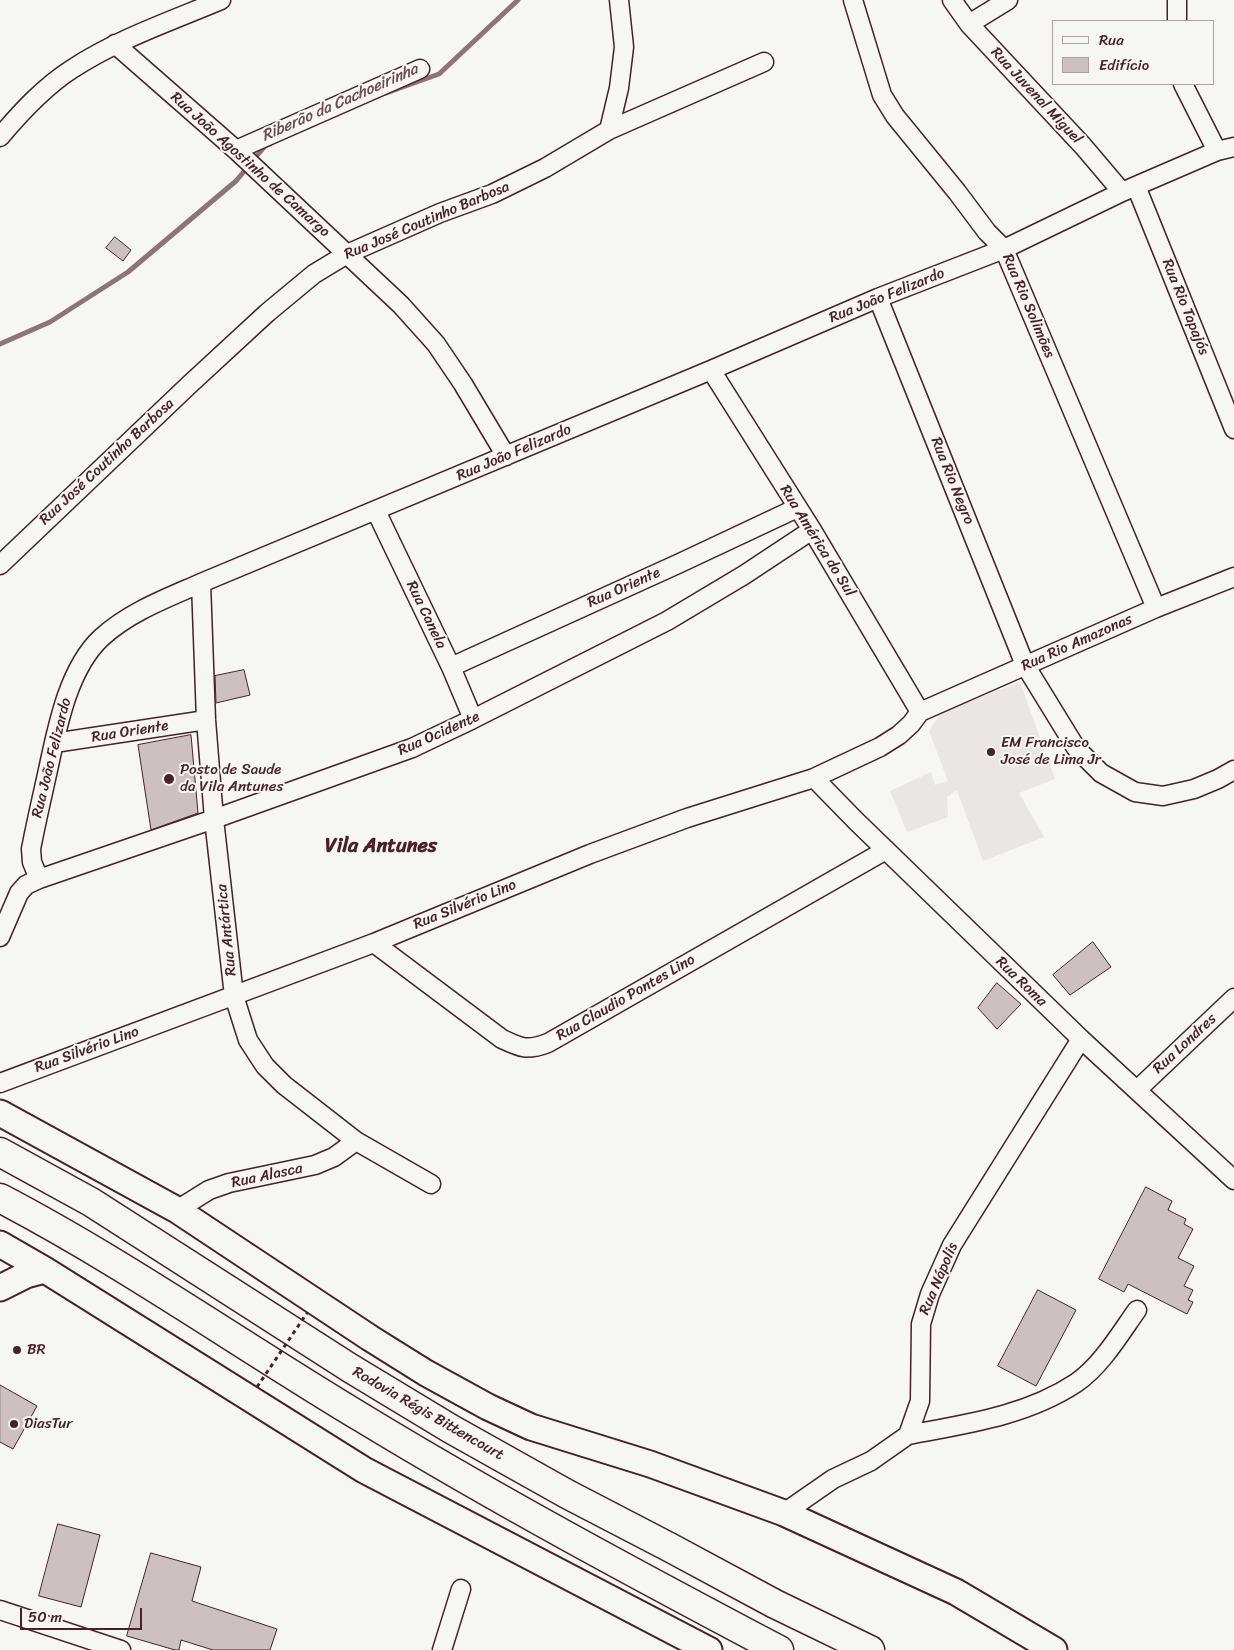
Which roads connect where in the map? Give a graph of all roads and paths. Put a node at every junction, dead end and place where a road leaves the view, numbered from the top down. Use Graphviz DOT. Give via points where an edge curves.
graph roads {
  1 [pos="221,0"];
  2 [pos="619,0"];
  3 [pos="853,0"];
  4 [pos="952,0"];
  5 [pos="1008,0"];
  6 [pos="1176,0"];
  7 [pos="1176,20"];
  8 [pos="969,24"];
  9 [pos="115,44"];
  10 [pos="764,62"];
  11 [pos="420,69"];
  12 [pos="1184,85"];
  13 [pos="609,130"];
  14 [pos="0,137"];
  15 [pos="1234,147"];
  16 [pos="1217,151"];
  17 [pos="240,153"];
  18 [pos="1129,189"];
  19 [pos="1004,249"];
  20 [pos="347,254"];
  21 [pos="878,298"];
  22 [pos="711,370"];
  23 [pos="1234,429"];
  24 [pos="506,456"];
  25 [pos="796,508"];
  26 [pos="376,511"];
  27 [pos="812,530"];
  28 [pos="0,565"];
  29 [pos="1234,577"];
  30 [pos="201,583"];
  31 [pos="1156,608"];
  32 [pos="1025,665"];
  33 [pos="451,667"];
  34 [pos="920,712"];
  35 [pos="474,719"];
  36 [pos="206,720"];
  37 [pos="54,743"];
  38 [pos="1234,770"];
  39 [pos="814,778"];
  40 [pos="214,819"];
  41 [pos="886,850"];
  42 [pos="39,878"];
  43 [pos="0,937"];
  44 [pos="374,942"];
  45 [pos="234,996"];
  46 [pos="1234,998"];
  47 [pos="1081,1039"];
  48 [pos="0,1083"];
  49 [pos="1137,1090"];
  50 [pos="0,1113"];
  51 [pos="356,1141"];
  52 [pos="0,1152"];
  53 [pos="1234,1180"];
  54 [pos="431,1184"];
  55 [pos="0,1198"];
  56 [pos="177,1210"];
  57 [pos="0,1244"];
  58 [pos="45,1270"];
  59 [pos="0,1288"];
  60 [pos="1137,1310"];
  61 [pos="307,1313"];
  62 [pos="258,1387"];
  63 [pos="908,1435"];
  64 [pos="784,1513"];
  65 [pos="461,1589"];
  66 [pos="0,1610"];
  67 [pos="121,1650"];
  68 [pos="442,1650"];
  69 [pos="709,1650"];
  70 [pos="779,1650"];
  71 [pos="870,1650"];
  72 [pos="1054,1650"];
  1 -- 9 [label="street"];
  2 -- 13 [label="street" via="624,47"];
  3 -- 19 [label="street, Rua Rio Solimões" via="882,95 895,116"];
  4 -- 8 [label="street, Rua Juvenal Miguel"];
  5 -- 8 [label="street"];
  6 -- 7 [label="street"];
  8 -- 18 [label="street, Rua Juvenal Miguel" via="1083,146"];
  9 -- 14 [label="street" via="71,70 26,107"];
  9 -- 17 [label="street, Rua João Agostinho de Camargo"];
  10 -- 13 [label="street, Rua José Coutinho Barbosa"];
  11 -- 17 [label="street"];
  12 -- 16 [label="street"];
  13 -- 20 [label="street, Rua José Coutinho Barbosa" via="546,168 492,194"];
  15 -- 16 [label="street, Rua João Felizardo"];
  16 -- 18 [label="street, Rua João Felizardo"];
  17 -- 20 [label="street, Rua João Agostinho de Camargo"];
  18 -- 19 [label="street, Rua João Felizardo"];
  18 -- 23 [label="street, Rua Rio Tapajós"];
  19 -- 21 [label="street, Rua João Felizardo"];
  19 -- 31 [label="street, Rua Rio Solimões"];
  20 -- 24 [label="street, Rua João Agostinho de Camargo" via="401,305 436,344"];
  20 -- 28 [label="street, Rua José Coutinho Barbosa" via="314,274 267,313"];
  21 -- 22 [label="street, Rua João Felizardo"];
  21 -- 32 [label="street, Rua Rio Negro"];
  22 -- 24 [label="street, Rua João Felizardo"];
  22 -- 25 [label="street, Rua América do Sul"];
  24 -- 26 [label="street, Rua João Felizardo"];
  25 -- 27 [label="street, Rua América do Sul"];
  25 -- 33 [label="street, Rua Oriente"];
  26 -- 30 [label="street, Rua João Felizardo"];
  26 -- 33 [label="street, Rua Canela"];
  27 -- 34 [label="street, Rua América do Sul"];
  27 -- 35 [label="street, Rua Ocidente" via="666,621"];
  29 -- 31 [label="street, Rua Rio Amazonas"];
  30 -- 36 [label="street, Rua Antártica"];
  30 -- 37 [label="street, Rua João Felizardo" via="124,620 100,639 81,664 66,696"];
  31 -- 32 [label="street, Rua Rio Amazonas"];
  32 -- 34 [label="street, Rua Rio Amazonas"];
  32 -- 38 [label="street, Rua Rio Negro" via="1076,748 1101,773 1135,792 1164,796 1194,788"];
  33 -- 35 [label="street, Rua Canela"];
  34 -- 39 [label="street, Rua Silvério Lino" via="911,724 886,743"];
  35 -- 40 [label="street, Rua Ocidente" via="412,748"];
  36 -- 37 [label="street, Rua Oriente"];
  36 -- 40 [label="street, Rua Antártica"];
  37 -- 42 [label="street, Rua João Felizardo" via="32,849 32,862"];
  39 -- 41 [label="street, Rua Roma"];
  39 -- 44 [label="street, Rua Silvério Lino" via="599,850"];
  40 -- 42 [label="street, Rua Ocidente"];
  40 -- 45 [label="street, Rua Antártica"];
  41 -- 44 [label="street, Rua Claudio Pontes Lino" via="548,1043 534,1048 521,1048 502,1039"];
  41 -- 47 [label="street, Rua Roma"];
  42 -- 43 [label="street" via="19,893"];
  44 -- 45 [label="street, Rua Silvério Lino"];
  45 -- 48 [label="street, Rua Silvério Lino"];
  45 -- 51 [label="street, Rua Antártica" via="248,1040 264,1066"];
  46 -- 49 [label="street, Rua Londres"];
  47 -- 49 [label="street, Rua Roma"];
  47 -- 63 [label="street, Rua Nápolis" via="952,1245 930,1294 921,1324 920,1401"];
  49 -- 53 [label="street, Rua Roma"];
  50 -- 56 [label="street"];
  51 -- 54 [label="street, Rua Antártica"];
  51 -- 56 [label="street, Rua Alasca" via="334,1157 315,1165 229,1183 209,1190"];
  52 -- 71 [label="highway, Rodovia Régis Bittencourt" via="91,1202 350,1368 459,1433 775,1604"];
  55 -- 70 [label="highway" via="116,1263 492,1496"];
  56 -- 64 [label="street" via="370,1338 488,1407 531,1427 650,1464"];
  57 -- 58 [label="street"];
  58 -- 59 [label="street"];
  58 -- 69 [label="street" via="364,1470"];
  60 -- 63 [label="street" via="1101,1359 1076,1382 1005,1415"];
  61 -- 62 [label="path, bridge"];
  63 -- 64 [label="street" via="871,1461 833,1479"];
  64 -- 72 [label="street" via="956,1592"];
  65 -- 68 [label="street"];
  66 -- 67 [label="street"];
}
